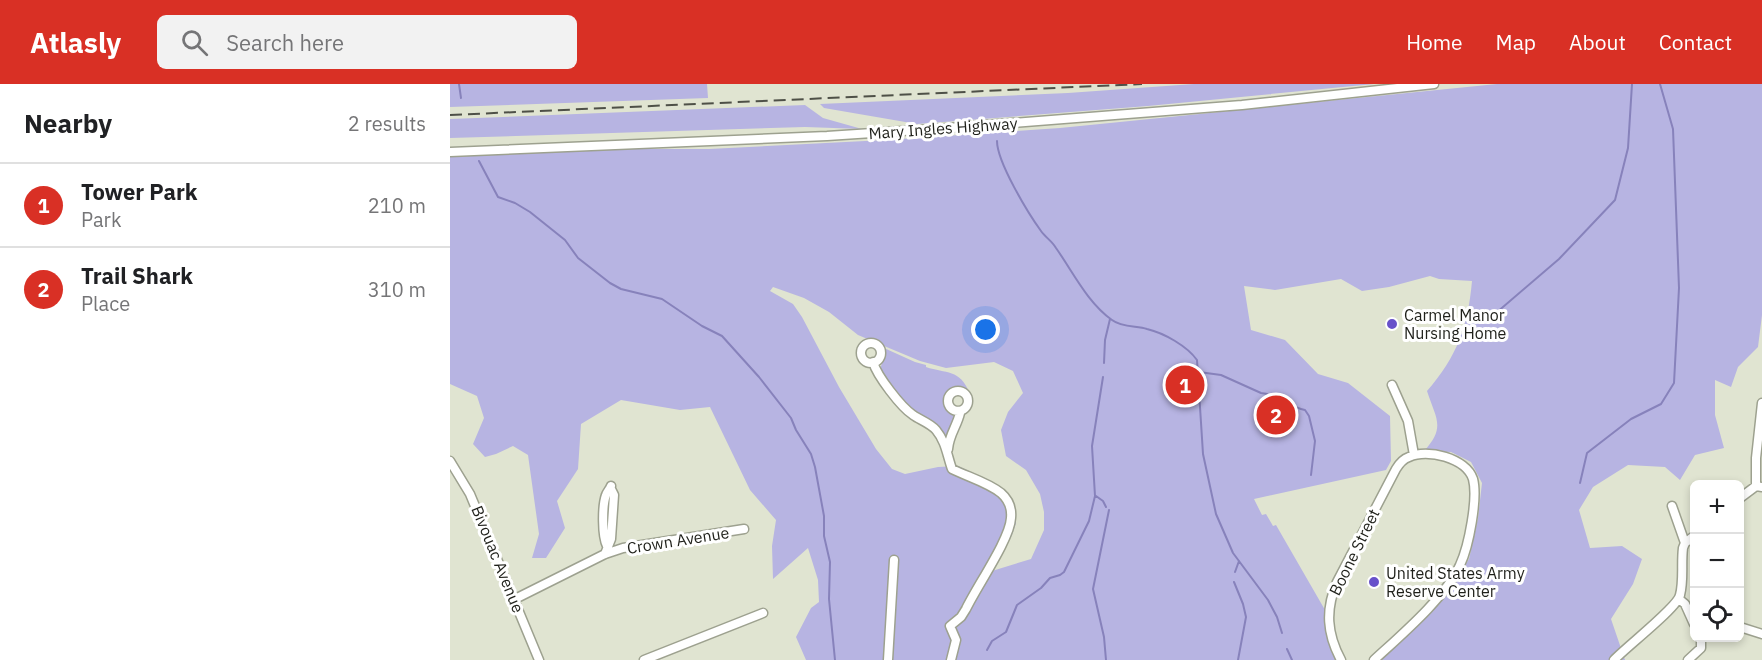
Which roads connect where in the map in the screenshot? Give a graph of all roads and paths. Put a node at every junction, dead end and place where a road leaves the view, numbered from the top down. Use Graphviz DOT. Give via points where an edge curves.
graph roads {
  1 [pos="1434,84"];
  2 [pos="450,152"];
  3 [pos="873,362"];
  4 [pos="1392,385"];
  5 [pos="1762,403"];
  6 [pos="958,411"];
  7 [pos="948,452"];
  8 [pos="1414,455"];
  9 [pos="450,461"];
  10 [pos="611,487"];
  11 [pos="1759,487"];
  12 [pos="1744,496"];
  13 [pos="1672,506"];
  14 [pos="744,529"];
  15 [pos="1690,540"];
  16 [pos="1685,543"];
  17 [pos="606,550"];
  18 [pos="894,561"];
  19 [pos="515,599"];
  20 [pos="1679,599"];
  21 [pos="763,612"];
  22 [pos="1690,614"];
  23 [pos="1744,628"];
  24 [pos="1762,634"];
  25 [pos="1701,642"];
  26 [pos="539,660"];
  27 [pos="644,660"];
  28 [pos="888,660"];
  29 [pos="951,660"];
  30 [pos="1341,660"];
  31 [pos="1374,660"];
  32 [pos="1614,660"];
  33 [pos="1688,660"];
  1 -- 2 [label="street, Mary Ingles Highway" via="1242,105 948,128"];
  3 -- 7 [label="street" via="902,405 936,430"];
  4 -- 8 [label="street" via="1408,421"];
  5 -- 11 [label="street" via="1756,458"];
  6 -- 7 [label="street"];
  7 -- 29 [label="street" via="952,469 993,488 1011,510 1004,539 966,609 950,626 956,640"];
  8 -- 30 [label="street, Boone Street" via="1400,462 1333,592 1329,633"];
  8 -- 31 [label="street" via="1433,454 1466,467 1474,490 1469,531 1460,566 1443,593"];
  9 -- 19 [label="street, Bivouac Avenue" via="471,494"];
  10 -- 17 [label="street" via="612,530"];
  11 -- 12 [label="street"];
  13 -- 16 [label="street"];
  14 -- 17 [label="street, Crown Avenue"];
  15 -- 16 [label="street"];
  16 -- 20 [label="street"];
  17 -- 19 [label="street, Crown Avenue"];
  18 -- 28 [label="street"];
  19 -- 26 [label="street, Bivouac Avenue"];
  20 -- 22 [label="street"];
  20 -- 32 [label="street"];
  21 -- 27 [label="street"];
  23 -- 24 [label="street"];
  25 -- 33 [label="street" via="1701,648"];
}
